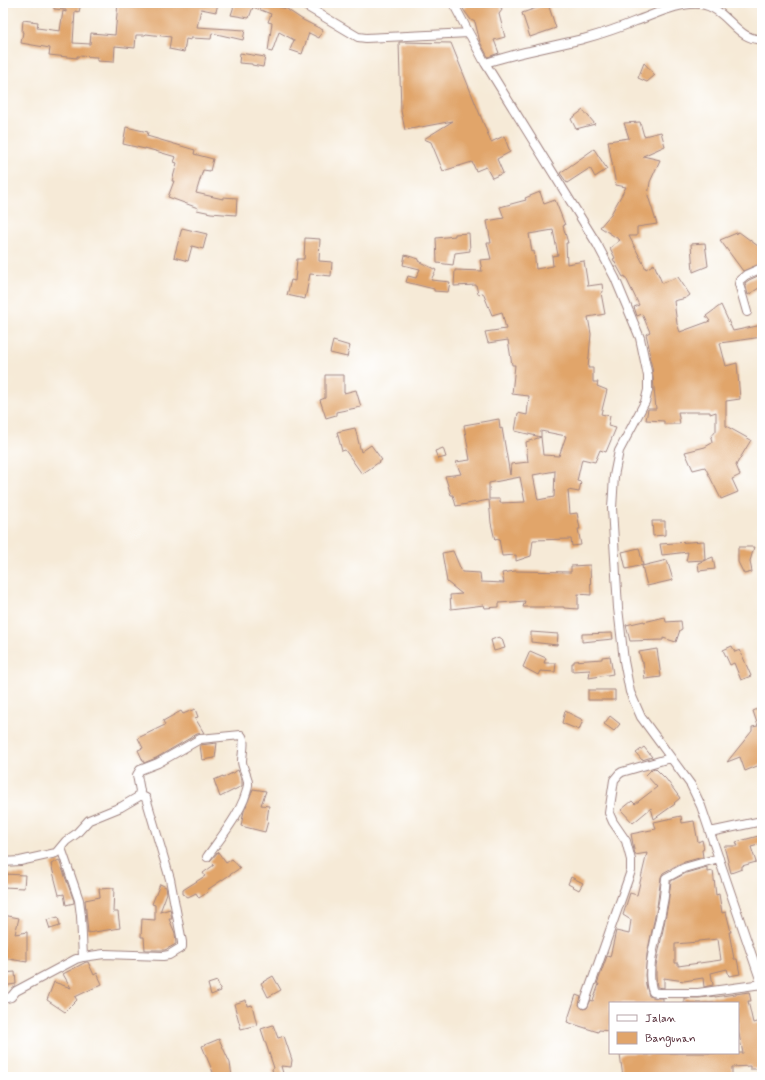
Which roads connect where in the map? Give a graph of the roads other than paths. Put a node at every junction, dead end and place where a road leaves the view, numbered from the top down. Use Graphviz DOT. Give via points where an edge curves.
graph roads {
  1 [pos="301,3"];
  2 [pos="452,3"];
  3 [pos="469,33"];
  4 [pos="762,39"];
  5 [pos="486,63"];
  6 [pos="762,268"];
  7 [pos="747,312"];
  8 [pos="670,758"];
  9 [pos="140,795"];
  10 [pos="762,821"];
  11 [pos="710,832"];
  12 [pos="61,848"];
  13 [pos="207,858"];
  14 [pos="719,858"];
  15 [pos="3,862"];
  16 [pos="83,957"];
  17 [pos="762,985"];
  18 [pos="3,999"];
  19 [pos="584,1004"];
  1 -- 3 [label="street" via="358,37"];
  2 -- 3 [label="street"];
  3 -- 5 [label="street"];
  4 -- 5 [label="street" via="750,38 740,32 711,7 700,4 688,5 584,38"];
  5 -- 8 [label="street" via="597,244 615,278 640,338 648,376 648,390 645,402 619,451 614,476 612,515 618,608 630,692 641,717"];
  6 -- 7 [label="street" via="740,280"];
  8 -- 11 [label="street" via="691,784"];
  8 -- 19 [label="street" via="622,772 614,780 609,813 626,840 631,871"];
  9 -- 12 [label="street" via="121,807 89,820 76,834 66,840"];
  9 -- 13 [label="street" via="137,775 140,770 161,762 200,740 238,734 243,736 242,764 248,786 239,810"];
  9 -- 16 [label="street" via="146,798 170,879 182,947 163,956 104,954"];
  10 -- 11 [label="street"];
  11 -- 14 [label="street"];
  12 -- 15 [label="street" via="52,854"];
  12 -- 16 [label="street" via="79,900"];
  14 -- 17 [label="street"];
  14 -- 17 [label="street" via="684,868 666,878 652,953 653,992 698,993"];
  16 -- 18 [label="street"];
}
